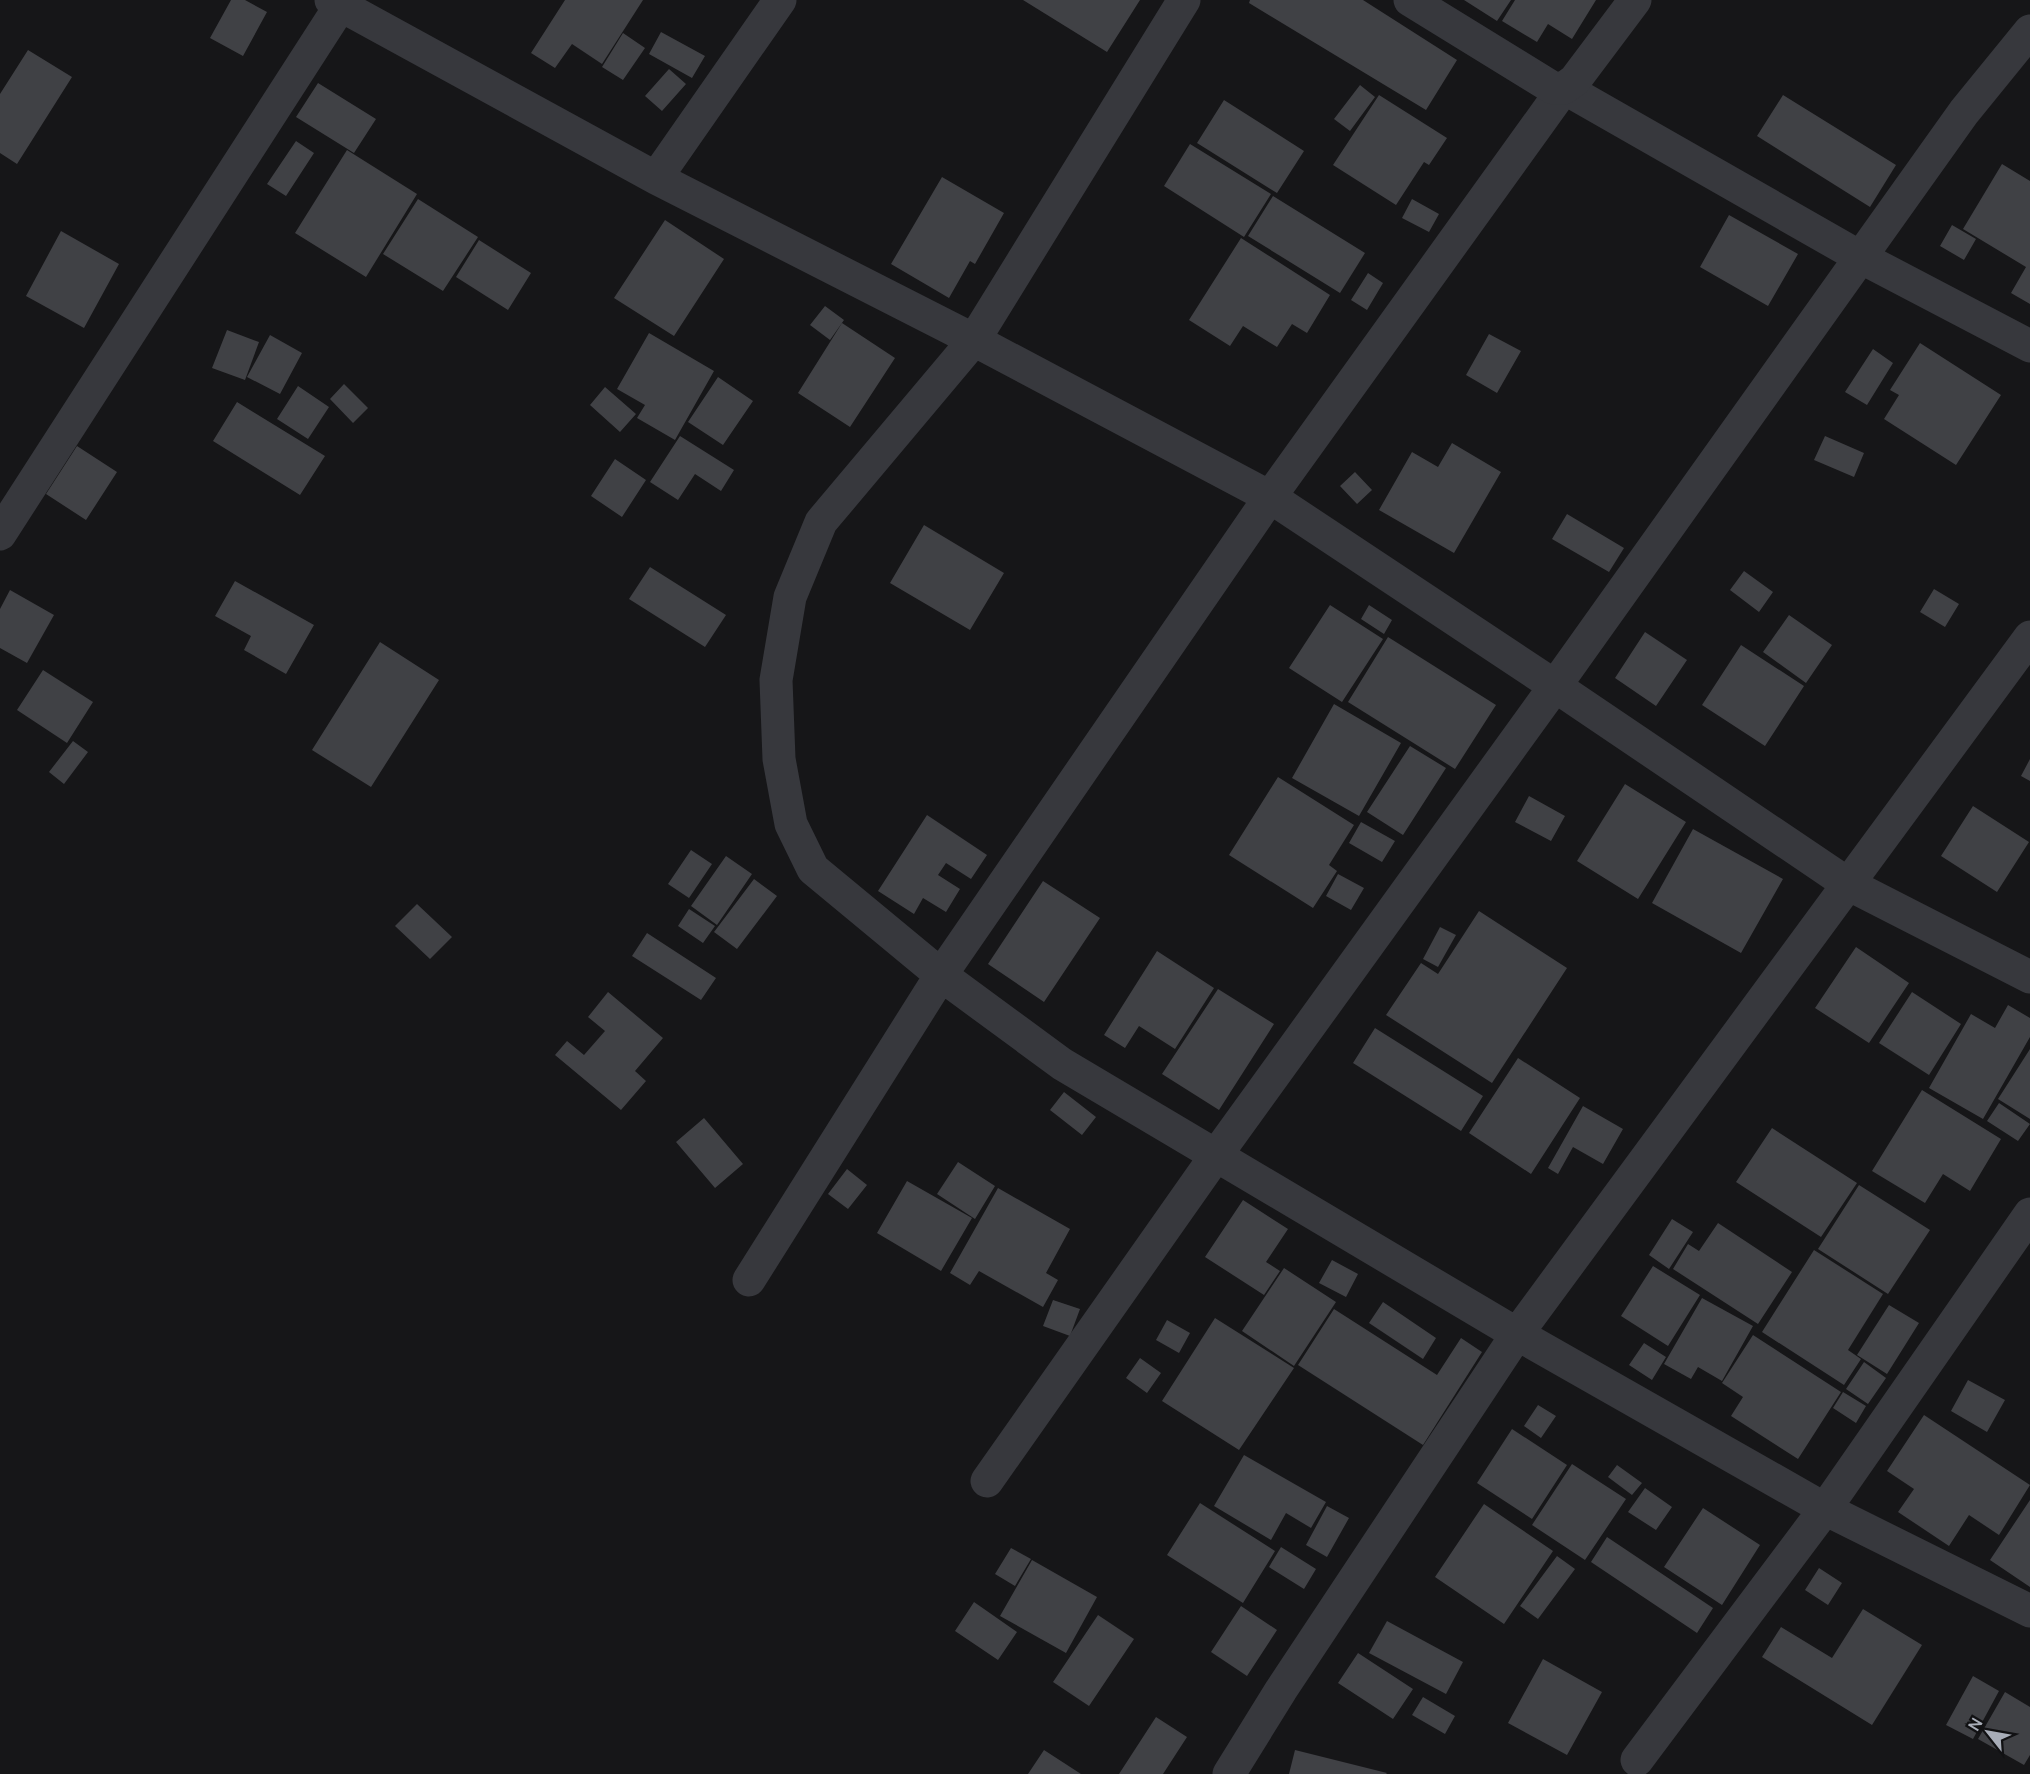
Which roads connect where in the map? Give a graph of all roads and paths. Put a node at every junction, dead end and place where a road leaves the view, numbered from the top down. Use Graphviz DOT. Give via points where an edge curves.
graph roads {
  1 [pos="780,0"];
  2 [pos="1184,0"];
  3 [pos="1410,0"];
  4 [pos="1635,0"];
  5 [pos="338,2"];
  6 [pos="2030,31"];
  7 [pos="1564,88"];
  8 [pos="656,178"];
  9 [pos="1860,257"];
  10 [pos="974,340"];
  11 [pos="2030,346"];
  12 [pos="1270,497"];
  13 [pos="0,534"];
  14 [pos="2030,637"];
  15 [pos="1556,686"];
  16 [pos="1848,884"];
  17 [pos="942,975"];
  18 [pos="2030,977"];
  19 [pos="1217,1154"];
  20 [pos="2030,1214"];
  21 [pos="749,1280"];
  22 [pos="1518,1334"];
  23 [pos="987,1481"];
  24 [pos="1826,1509"];
  25 [pos="2030,1611"];
  26 [pos="1637,1760"];
  27 [pos="1229,1774"];
  1 -- 8 [label="street"];
  2 -- 10 [label="street"];
  3 -- 7 [label="street" via="1553,88"];
  4 -- 7 [label="street" via="1575,80"];
  5 -- 8 [label="street"];
  5 -- 13 [label="street"];
  6 -- 9 [label="street" via="1964,112"];
  7 -- 9 [label="street"];
  7 -- 12 [label="street"];
  8 -- 10 [label="street"];
  9 -- 11 [label="street"];
  9 -- 15 [label="street"];
  10 -- 12 [label="street"];
  10 -- 17 [label="street" via="821,522 790,597 776,680 779,759 791,824 813,869"];
  12 -- 15 [label="street"];
  12 -- 17 [label="street"];
  14 -- 16 [label="street"];
  15 -- 16 [label="street"];
  15 -- 19 [label="street"];
  16 -- 18 [label="street"];
  16 -- 22 [label="street"];
  17 -- 19 [label="street" via="1062,1064"];
  17 -- 21 [label="street"];
  19 -- 22 [label="street"];
  19 -- 23 [label="street"];
  20 -- 24 [label="street"];
  22 -- 24 [label="street"];
  22 -- 27 [label="street"];
  24 -- 25 [label="street"];
  24 -- 26 [label="street"];
}
